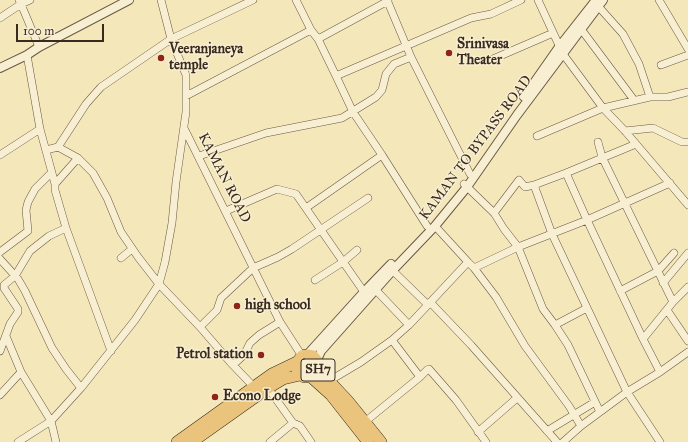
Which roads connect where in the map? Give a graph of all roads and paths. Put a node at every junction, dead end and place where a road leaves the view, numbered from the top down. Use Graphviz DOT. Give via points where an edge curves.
graph roads {
  1 [pos="30,0"];
  2 [pos="129,0"];
  3 [pos="161,0"];
  4 [pos="253,0"];
  5 [pos="296,0"];
  6 [pos="387,0"];
  7 [pos="521,0"];
  8 [pos="538,0"];
  9 [pos="659,0"];
  10 [pos="20,2"];
  11 [pos="599,2"];
  12 [pos="0,18"];
  13 [pos="581,29"];
  14 [pos="311,30"];
  15 [pos="553,33"];
  16 [pos="171,39"];
  17 [pos="318,39"];
  18 [pos="408,46"];
  19 [pos="39,47"];
  20 [pos="688,48"];
  21 [pos="561,50"];
  22 [pos="688,55"];
  23 [pos="27,56"];
  24 [pos="411,57"];
  25 [pos="493,59"];
  26 [pos="661,65"];
  27 [pos="0,68"];
  28 [pos="336,76"];
  29 [pos="688,92"];
  30 [pos="186,96"];
  31 [pos="650,98"];
  32 [pos="634,100"];
  33 [pos="603,108"];
  34 [pos="353,112"];
  35 [pos="184,128"];
  36 [pos="40,129"];
  37 [pos="625,131"];
  38 [pos="537,136"];
  39 [pos="598,142"];
  40 [pos="688,142"];
  41 [pos="636,144"];
  42 [pos="58,146"];
  43 [pos="46,150"];
  44 [pos="0,155"];
  45 [pos="382,155"];
  46 [pos="198,156"];
  47 [pos="602,157"];
  48 [pos="78,158"];
  49 [pos="51,173"];
  50 [pos="566,173"];
  51 [pos="470,174"];
  52 [pos="670,183"];
  53 [pos="55,184"];
  54 [pos="465,185"];
  55 [pos="534,185"];
  56 [pos="368,198"];
  57 [pos="625,204"];
  58 [pos="688,205"];
  59 [pos="306,208"];
  60 [pos="226,211"];
  61 [pos="494,213"];
  62 [pos="587,220"];
  63 [pos="431,226"];
  64 [pos="66,228"];
  65 [pos="321,230"];
  66 [pos="552,234"];
  67 [pos="518,247"];
  68 [pos="132,249"];
  69 [pos="357,250"];
  70 [pos="0,252"];
  71 [pos="674,253"];
  72 [pos="688,253"];
  73 [pos="0,258"];
  74 [pos="121,258"];
  75 [pos="343,262"];
  76 [pos="468,262"];
  77 [pos="254,268"];
  78 [pos="474,268"];
  79 [pos="391,269"];
  80 [pos="658,271"];
  81 [pos="15,276"];
  82 [pos="316,280"];
  83 [pos="664,283"];
  84 [pos="159,284"];
  85 [pos="688,287"];
  86 [pos="373,288"];
  87 [pos="620,291"];
  88 [pos="364,292"];
  89 [pos="673,302"];
  90 [pos="429,304"];
  91 [pos="587,308"];
  92 [pos="668,310"];
  93 [pos="280,322"];
  94 [pos="409,325"];
  95 [pos="555,325"];
  96 [pos="200,327"];
  97 [pos="6,336"];
  98 [pos="643,339"];
  99 [pos="392,340"];
  100 [pos="688,341"];
  101 [pos="0,351"];
  102 [pos="111,351"];
  103 [pos="688,352"];
  104 [pos="309,363"];
  105 [pos="233,365"];
  106 [pos="21,372"];
  107 [pos="660,372"];
  108 [pos="420,377"];
  109 [pos="329,381"];
  110 [pos="254,387"];
  111 [pos="81,388"];
  112 [pos="268,388"];
  113 [pos="627,392"];
  114 [pos="0,395"];
  115 [pos="517,398"];
  116 [pos="595,402"];
  117 [pos="600,412"];
  118 [pos="574,414"];
  119 [pos="50,421"];
  120 [pos="366,421"];
  121 [pos="293,424"];
  122 [pos="581,426"];
  123 [pos="547,431"];
  124 [pos="478,432"];
  125 [pos="18,442"];
  126 [pos="56,442"];
  127 [pos="177,442"];
  128 [pos="192,442"];
  129 [pos="270,442"];
  130 [pos="310,442"];
  131 [pos="368,442"];
  132 [pos="381,442"];
  133 [pos="486,442"];
  134 [pos="556,442"];
  135 [pos="562,442"];
  136 [pos="660,442"];
  1 -- 10 [label="street"];
  2 -- 19 [label="street"];
  3 -- 16 [label="street, KAMAN ROAD"];
  4 -- 16 [label="street"];
  5 -- 14 [label="street"];
  6 -- 17 [label="street"];
  6 -- 18 [label="street"];
  7 -- 18 [label="street" via="491,14 471,18"];
  8 -- 15 [label="street"];
  9 -- 20 [label="street"];
  10 -- 12 [label="street"];
  10 -- 19 [label="street"];
  11 -- 13 [label="street, KAMAN TO BYPASS ROAD"];
  11 -- 21 [label="street, KAMAN TO BYPASS ROAD"];
  11 -- 31 [label="street" via="623,34 639,64"];
  13 -- 21 [label="street, KAMAN TO BYPASS ROAD"];
  13 -- 32 [label="street"];
  14 -- 17 [label="street"];
  14 -- 30 [label="street"];
  15 -- 21 [label="street"];
  15 -- 25 [label="street"];
  16 -- 30 [label="street, KAMAN ROAD" via="186,75"];
  16 -- 42 [label="street" via="101,86"];
  17 -- 28 [label="street"];
  18 -- 24 [label="street"];
  18 -- 28 [label="street"];
  19 -- 23 [label="street"];
  21 -- 33 [label="street"];
  21 -- 51 [label="street, KAMAN TO BYPASS ROAD"];
  21 -- 54 [label="street, KAMAN TO BYPASS ROAD"];
  22 -- 26 [label="street"];
  23 -- 27 [label="street"];
  23 -- 36 [label="street"];
  24 -- 34 [label="street" via="394,64 386,74 382,90"];
  24 -- 51 [label="street"];
  28 -- 34 [label="street"];
  29 -- 31 [label="street"];
  30 -- 35 [label="street, KAMAN ROAD"];
  31 -- 32 [label="street"];
  32 -- 33 [label="street"];
  33 -- 37 [label="street"];
  33 -- 38 [label="street"];
  34 -- 45 [label="street"];
  34 -- 46 [label="street" via="342,118 266,133"];
  35 -- 46 [label="street, KAMAN ROAD"];
  35 -- 84 [label="street" via="172,223"];
  36 -- 43 [label="street"];
  36 -- 44 [label="street"];
  37 -- 40 [label="street" via="653,128 682,142"];
  37 -- 41 [label="street"];
  39 -- 47 [label="street"];
  41 -- 47 [label="street"];
  41 -- 52 [label="street"];
  42 -- 43 [label="street"];
  42 -- 48 [label="street"];
  43 -- 49 [label="street"];
  45 -- 59 [label="street"];
  45 -- 63 [label="street"];
  46 -- 60 [label="street, KAMAN ROAD"];
  47 -- 50 [label="street"];
  47 -- 57 [label="street"];
  48 -- 53 [label="street"];
  48 -- 68 [label="street" via="93,174 104,192 121,232"];
  49 -- 53 [label="street"];
  49 -- 70 [label="street" via="35,189 28,202 28,231"];
  50 -- 55 [label="street"];
  50 -- 62 [label="street"];
  51 -- 54 [label="street, KAMAN TO BYPASS ROAD"];
  52 -- 57 [label="street"];
  52 -- 58 [label="street"];
  53 -- 64 [label="street" via="54,190"];
  54 -- 61 [label="street"];
  54 -- 63 [label="street, KAMAN TO BYPASS ROAD"];
  55 -- 61 [label="street" via="525,187 519,180"];
  55 -- 66 [label="street"];
  56 -- 65 [label="street"];
  57 -- 62 [label="street"];
  57 -- 80 [label="street"];
  59 -- 60 [label="street" via="296,194 277,189"];
  59 -- 65 [label="street"];
  60 -- 77 [label="street, KAMAN ROAD"];
  61 -- 67 [label="street"];
  62 -- 66 [label="street"];
  62 -- 87 [label="street"];
  63 -- 76 [label="street"];
  63 -- 79 [label="street, KAMAN TO BYPASS ROAD"];
  64 -- 81 [label="street" via="49,236 30,251"];
  64 -- 102 [label="street"];
  65 -- 75 [label="street"];
  65 -- 77 [label="street" via="278,257"];
  66 -- 67 [label="street"];
  66 -- 91 [label="street"];
  67 -- 78 [label="street"];
  67 -- 95 [label="street" via="543,309"];
  68 -- 74 [label="street"];
  68 -- 84 [label="street"];
  69 -- 75 [label="street"];
  71 -- 80 [label="street"];
  72 -- 83 [label="street"];
  73 -- 81 [label="street"];
  75 -- 82 [label="street"];
  75 -- 88 [label="street"];
  76 -- 78 [label="street"];
  76 -- 90 [label="street"];
  77 -- 93 [label="street, KAMAN ROAD"];
  77 -- 96 [label="street" via="221,298 217,310"];
  78 -- 118 [label="street" via="496,297 525,346"];
  79 -- 86 [label="street, KAMAN TO BYPASS ROAD"];
  79 -- 90 [label="street"];
  80 -- 83 [label="street"];
  80 -- 87 [label="street"];
  81 -- 97 [label="street" via="4,285 18,309"];
  81 -- 111 [label="street" via="25,291 52,348"];
  83 -- 89 [label="street"];
  84 -- 96 [label="street"];
  84 -- 102 [label="street"];
  85 -- 89 [label="street"];
  86 -- 88 [label="street, KAMAN TO BYPASS ROAD"];
  86 -- 94 [label="street"];
  86 -- 104 [label="street, KAMAN TO BYPASS ROAD"];
  87 -- 98 [label="street"];
  88 -- 104 [label="street, KAMAN TO BYPASS ROAD"];
  89 -- 92 [label="street"];
  90 -- 94 [label="street"];
  90 -- 115 [label="street" via="471,345"];
  91 -- 95 [label="street"];
  91 -- 113 [label="street"];
  92 -- 98 [label="street"];
  92 -- 100 [label="street"];
  93 -- 104 [label="street, KAMAN ROAD"];
  93 -- 105 [label="street" via="250,343 244,355"];
  94 -- 99 [label="street"];
  95 -- 116 [label="street" via="568,345"];
  96 -- 105 [label="street"];
  97 -- 101 [label="street"];
  97 -- 106 [label="street"];
  98 -- 107 [label="street"];
  99 -- 108 [label="street"];
  99 -- 109 [label="street"];
  102 -- 111 [label="street"];
  103 -- 107 [label="street"];
  104 -- 109 [label="main road, SH7"];
  104 -- 110 [label="main road, SH7" via="280,369"];
  104 -- 112 [label="main road, SH7" via="297,369 300,375 283,379"];
  104 -- 131 [label="main road, SH7"];
  105 -- 110 [label="street"];
  106 -- 114 [label="street"];
  106 -- 119 [label="street"];
  107 -- 113 [label="street"];
  108 -- 120 [label="street"];
  108 -- 124 [label="street" via="429,369 456,400"];
  109 -- 120 [label="main road, SH7"];
  110 -- 127 [label="main road, SH7"];
  111 -- 119 [label="street"];
  112 -- 121 [label="street"];
  112 -- 128 [label="main road, SH7"];
  113 -- 117 [label="street"];
  113 -- 136 [label="street"];
  115 -- 123 [label="street"];
  115 -- 124 [label="street"];
  116 -- 117 [label="street"];
  116 -- 118 [label="street"];
  117 -- 122 [label="street"];
  118 -- 122 [label="street"];
  118 -- 123 [label="street"];
  119 -- 125 [label="street"];
  119 -- 126 [label="street"];
  120 -- 132 [label="main road, SH7"];
  121 -- 129 [label="street"];
  121 -- 130 [label="street" via="300,426"];
  122 -- 135 [label="street"];
  123 -- 134 [label="street"];
  124 -- 133 [label="street"];
}
